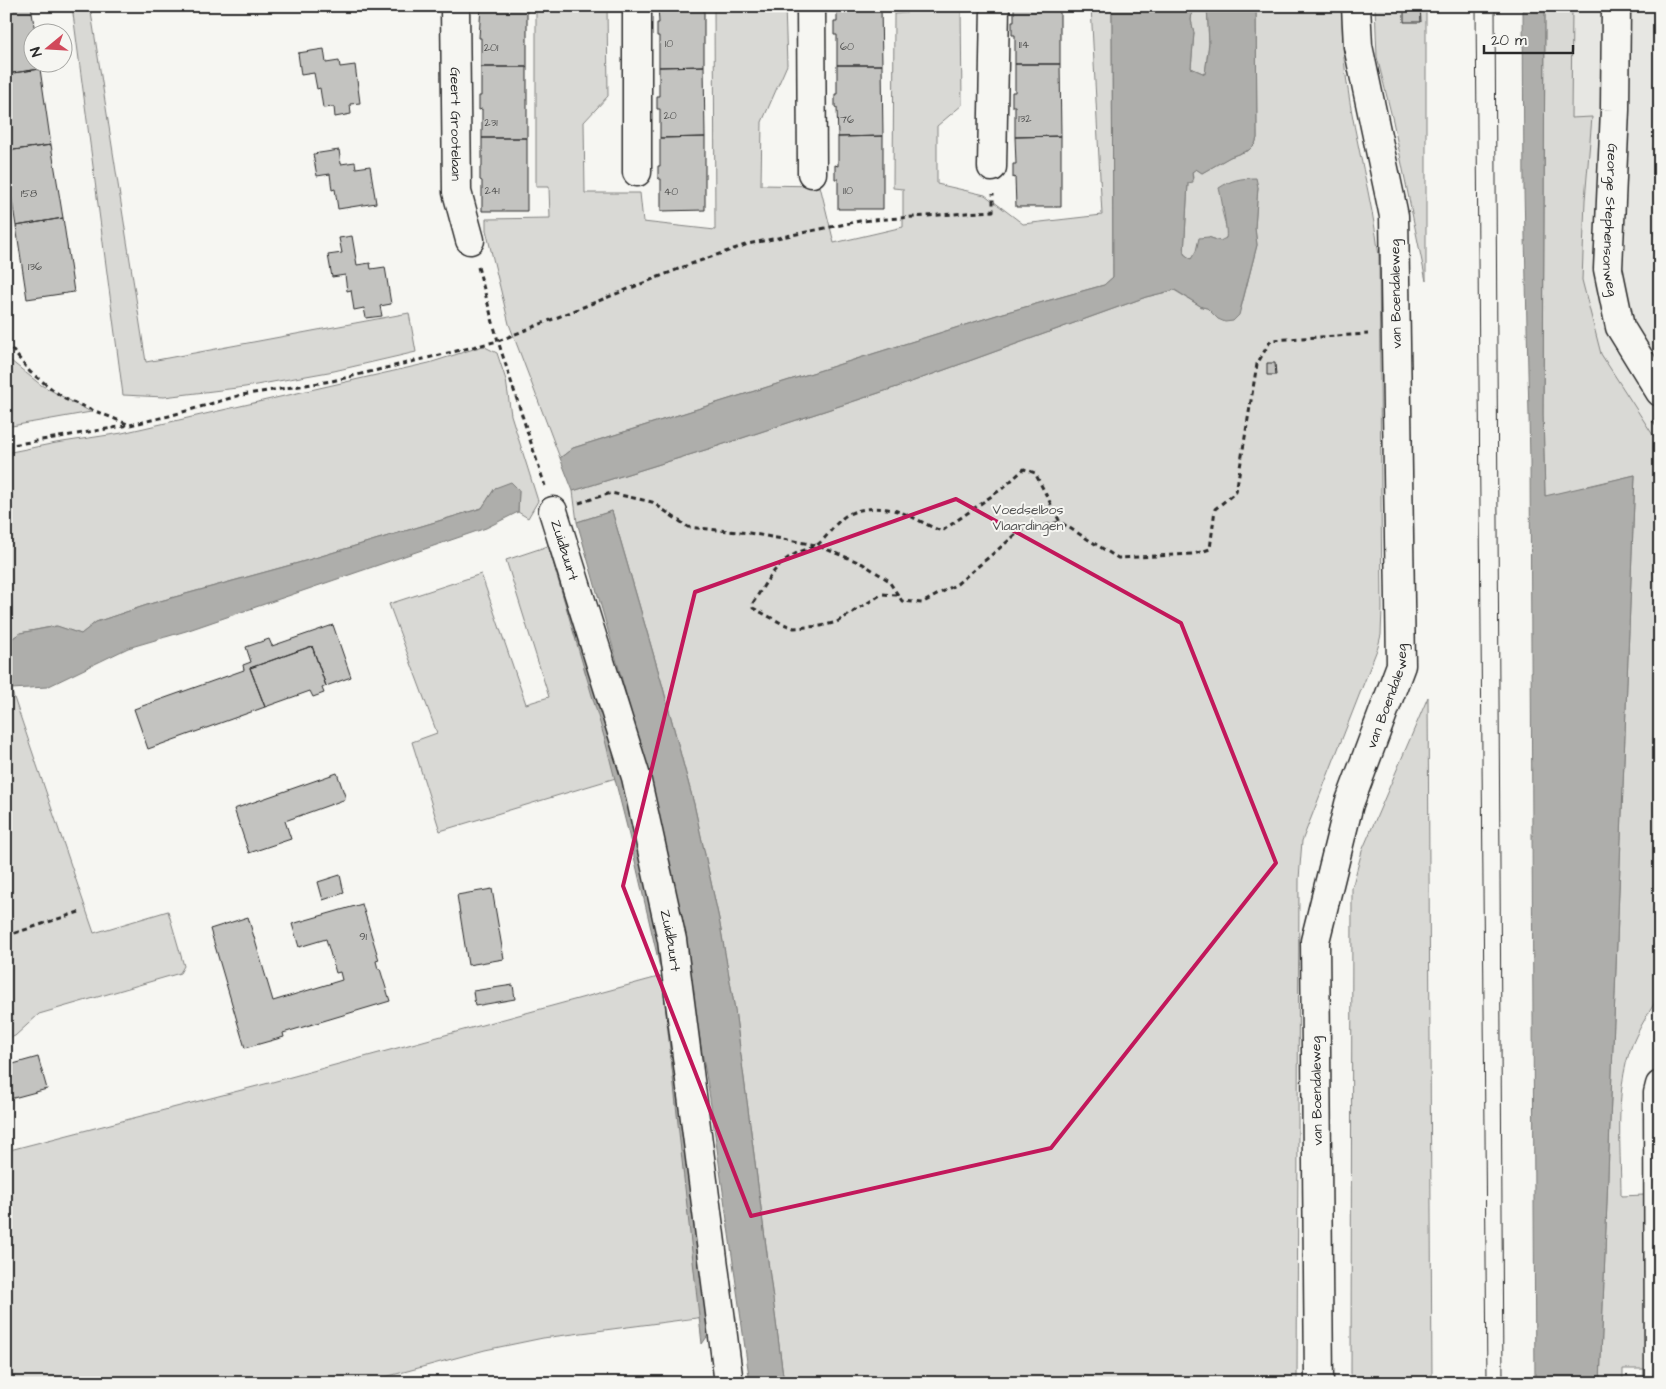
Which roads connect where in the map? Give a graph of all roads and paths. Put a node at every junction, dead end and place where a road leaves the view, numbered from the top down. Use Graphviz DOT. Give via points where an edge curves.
graph roads {
  1 [pos="455,6"];
  2 [pos="637,6"];
  3 [pos="811,6"];
  4 [pos="995,6"];
  5 [pos="1356,6"];
  6 [pos="1616,6"];
  7 [pos="992,167"];
  8 [pos="638,172"];
  9 [pos="812,173"];
  10 [pos="470,240"];
  11 [pos="1396,333"];
  12 [pos="498,341"];
  13 [pos="6,342"];
  14 [pos="1660,392"];
  15 [pos="130,425"];
  16 [pos="6,446"];
  17 [pos="553,511"];
  18 [pos="1060,522"];
  19 [pos="816,545"];
  20 [pos="898,595"];
  21 [pos="78,912"];
  22 [pos="6,936"];
  23 [pos="1660,1085"];
  24 [pos="1659,1301"];
  25 [pos="729,1383"];
  26 [pos="1319,1383"];
  27 [pos="1659,1383"];
  1 -- 10 [label="street, Geert Grootelaan" via="457,192"];
  2 -- 8 [label="street"];
  3 -- 9 [label="street"];
  4 -- 7 [label="street"];
  5 -- 11 [label="street, van Boendaleweg" via="1358,46 1394,216"];
  6 -- 14 [label="street, George Stephensonweg" via="1608,269 1620,327"];
  7 -- 12 [label="path" via="993,211 860,221 748,244"];
  10 -- 12 [label="path"];
  11 -- 18 [label="path" via="1271,340 1257,364 1236,492 1215,509 1210,549 1194,554 1118,558"];
  11 -- 26 [label="street, van Boendaleweg" via="1401,665 1349,804 1315,941"];
  12 -- 15 [label="path" via="332,381 241,395"];
  12 -- 17 [label="path"];
  13 -- 15 [label="path" via="30,372 65,399"];
  15 -- 16 [label="path"];
  17 -- 19 [label="path" via="611,493 652,502 688,527 749,533"];
  17 -- 25 [label="street, Zuidbuurt" via="636,777 672,940"];
  18 -- 19 [label="path" via="1035,473 1024,469 1003,488 942,530 909,515 886,509 865,509 846,515"];
  18 -- 20 [label="path" via="1020,531 958,584 922,603 902,601"];
  19 -- 20 [label="path" via="863,564 888,580"];
  19 -- 20 [label="path" via="794,554 771,574 753,608 794,628 821,626 837,622 882,594"];
  21 -- 22 [label="path"];
  23 -- 24 [label="street"];
  24 -- 27 [label="street"];
}
